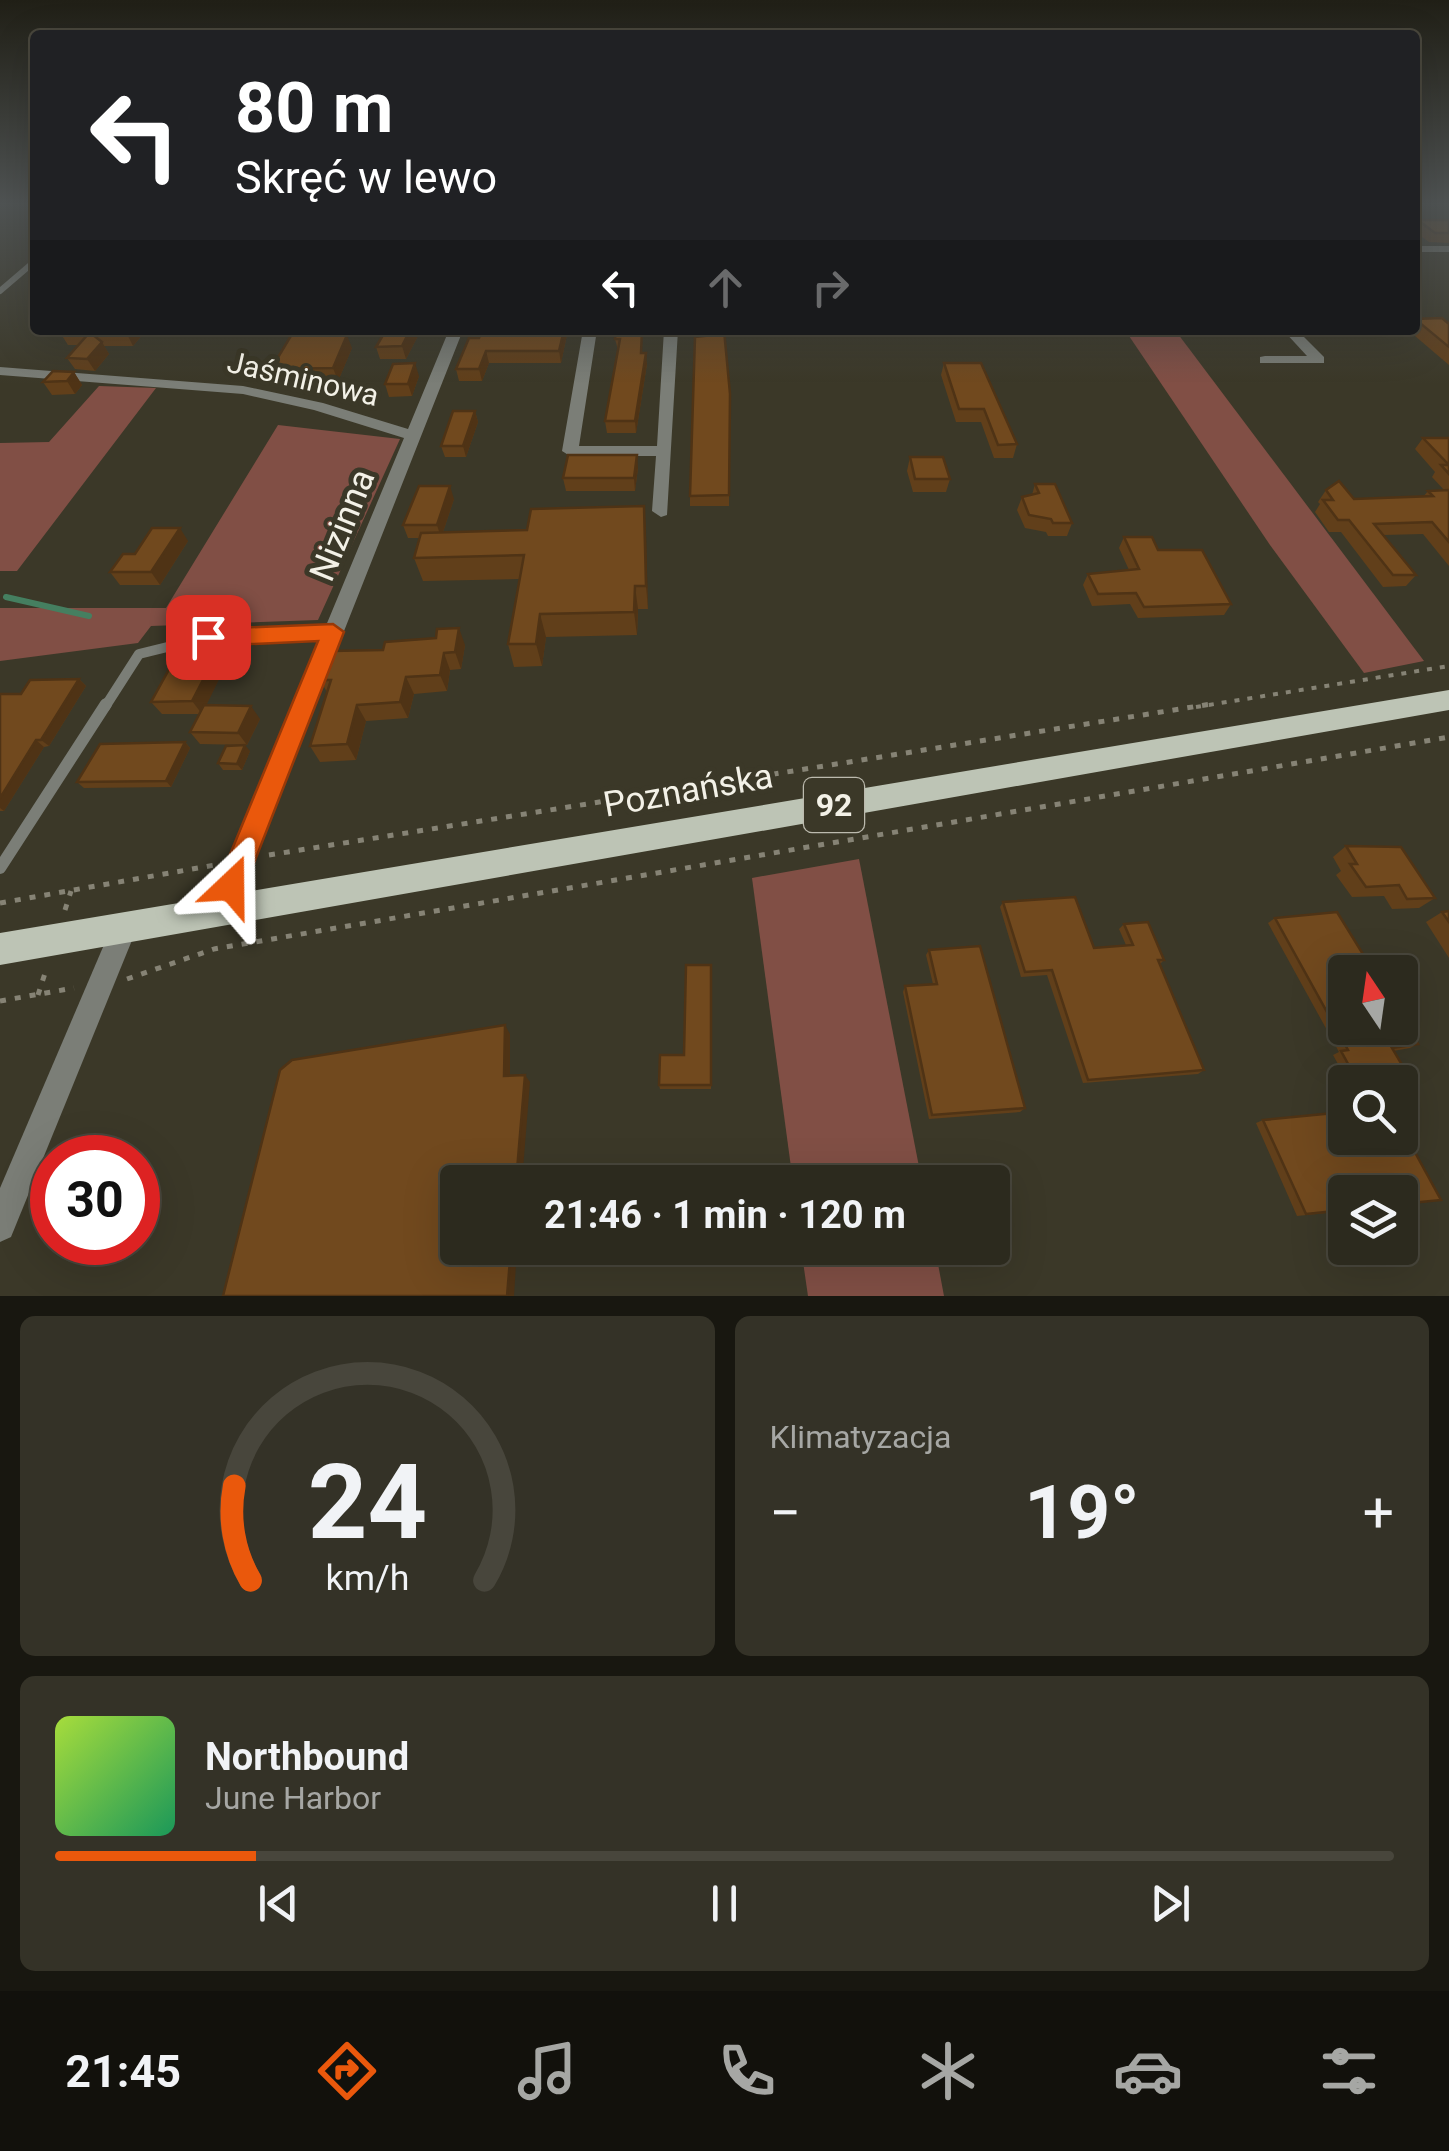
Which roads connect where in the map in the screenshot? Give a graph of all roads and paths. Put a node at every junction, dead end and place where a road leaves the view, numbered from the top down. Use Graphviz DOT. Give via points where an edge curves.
graph roads {
  1 [pos="30,265"];
  2 [pos="0,291"];
  3 [pos="454,335"];
  4 [pos="589,335"];
  5 [pos="671,335"];
  6 [pos="1295,335"];
  7 [pos="1264,360"];
  8 [pos="0,370"];
  9 [pos="413,436"];
  10 [pos="665,451"];
  11 [pos="662,511"];
  12 [pos="333,632"];
  13 [pos="1449,666"];
  14 [pos="1449,700"];
  15 [pos="1449,737"];
  16 [pos="242,860"];
  17 [pos="0,868"];
  18 [pos="0,904"];
  19 [pos="220,912"];
  20 [pos="124,928"];
  21 [pos="0,950"];
  22 [pos="102,982"];
  23 [pos="0,1001"];
  24 [pos="0,1226"];
  1 -- 2 [label="lane"];
  3 -- 9 [label="street, Nizinna"];
  4 -- 10 [label="street" via="570,451"];
  5 -- 10 [label="street"];
  6 -- 7 [label="street" via="1318,360"];
  8 -- 9 [label="street, Jaśminowa" via="243,390"];
  9 -- 12 [label="street, Nizinna"];
  10 -- 11 [label="street"];
  12 -- 16 [label="street, Nizinna"];
  12 -- 17 [label="lane" via="208,637 139,654"];
  13 -- 16 [label="path"];
  14 -- 19 [label="main road, Poznańska / 92"];
  15 -- 22 [label="path" via="214,949 144,976"];
  16 -- 18 [label="path"];
  16 -- 19 [label="street, Nizinna"];
  19 -- 20 [label="main road, Poznańska / 92"];
  20 -- 21 [label="main road, Poznańska / 92"];
  20 -- 22 [label="street"];
  22 -- 23 [label="path"];
  22 -- 24 [label="street"];
}
